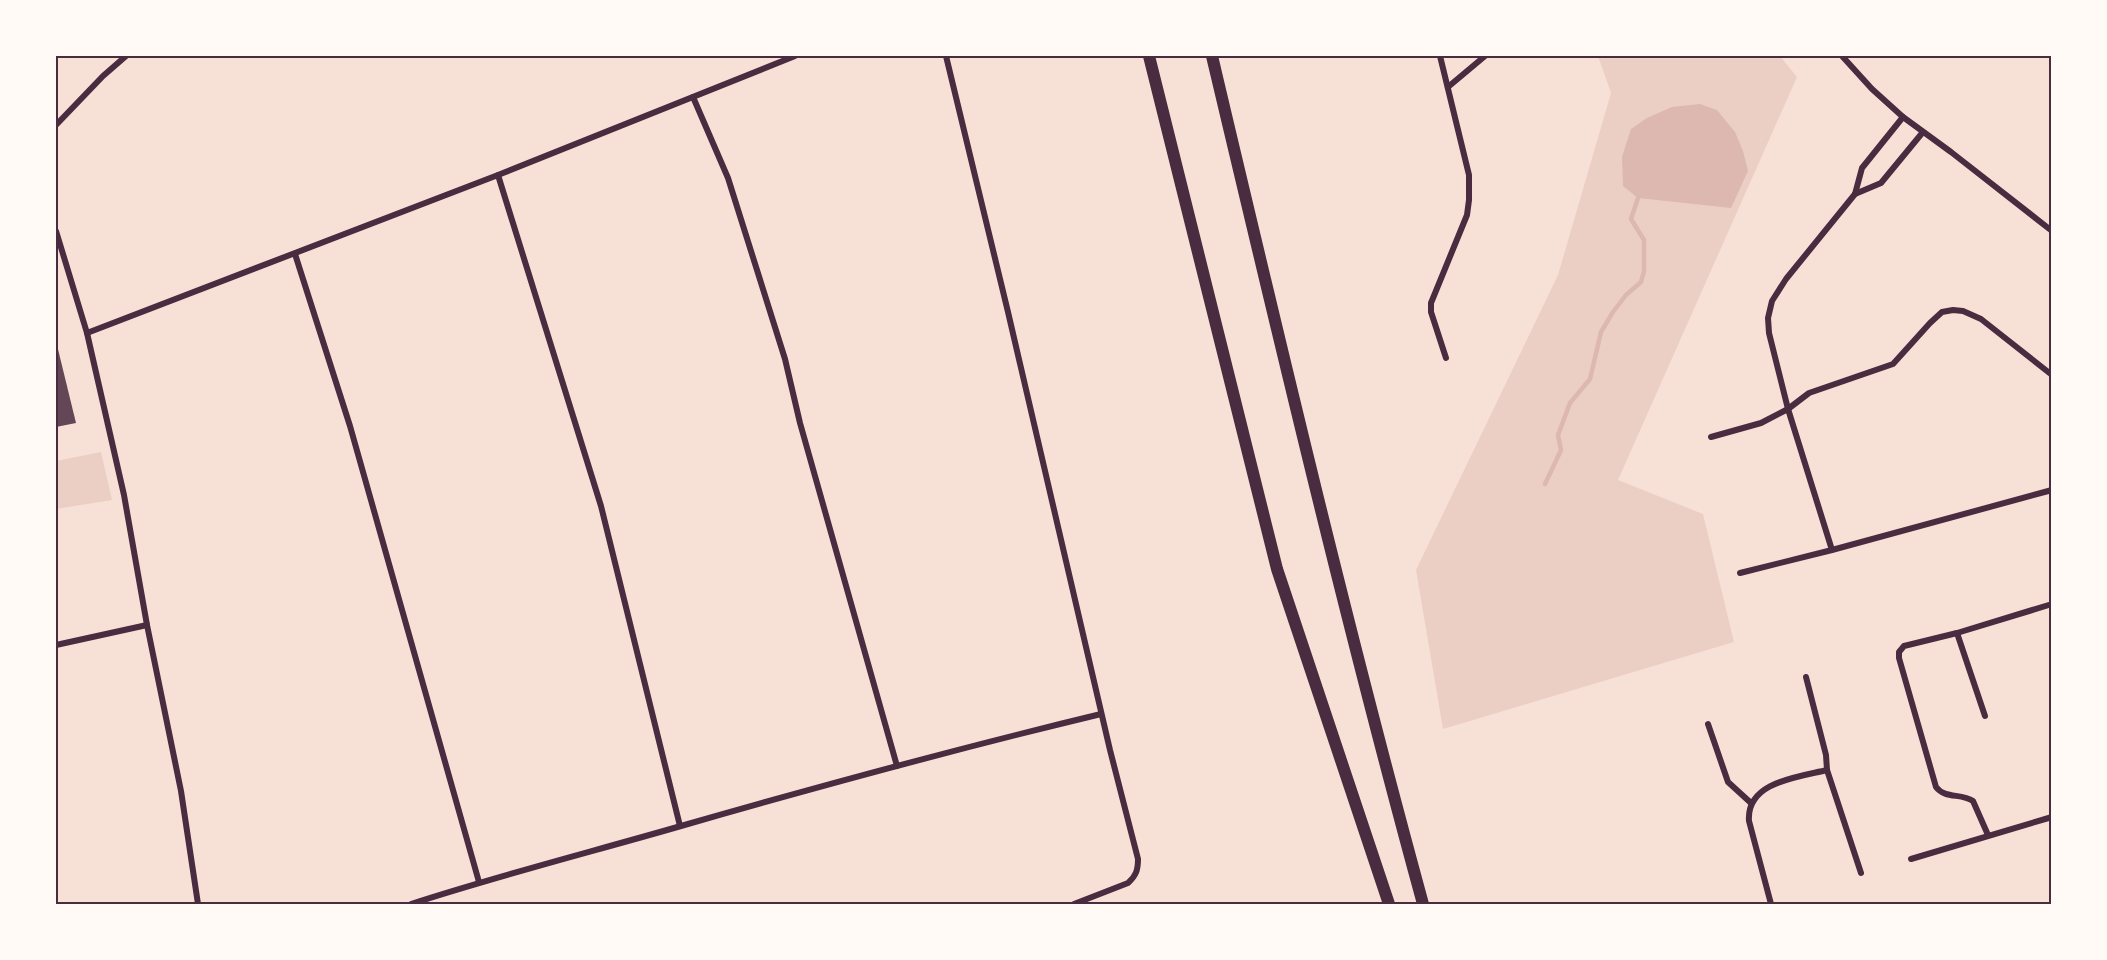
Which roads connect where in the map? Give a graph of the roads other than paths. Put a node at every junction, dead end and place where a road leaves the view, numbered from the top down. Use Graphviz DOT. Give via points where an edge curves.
graph roads {
  1 [pos="126,56"];
  2 [pos="795,56"];
  3 [pos="946,56"];
  4 [pos="1149,56"];
  5 [pos="1212,56"];
  6 [pos="1440,56"];
  7 [pos="1485,56"];
  8 [pos="1842,56"];
  9 [pos="1448,87"];
  10 [pos="693,97"];
  11 [pos="1903,117"];
  12 [pos="56,125"];
  13 [pos="1923,132"];
  14 [pos="498,175"];
  15 [pos="1855,194"];
  16 [pos="56,231"];
  17 [pos="2052,231"];
  18 [pos="295,254"];
  19 [pos="87,333"];
  20 [pos="1446,358"];
  21 [pos="2052,375"];
  22 [pos="1788,409"];
  23 [pos="1711,436"];
  24 [pos="2052,490"];
  25 [pos="1832,550"];
  26 [pos="1740,573"];
  27 [pos="2052,604"];
  28 [pos="147,625"];
  29 [pos="1958,633"];
  30 [pos="56,645"];
  31 [pos="1806,676"];
  32 [pos="1101,714"];
  33 [pos="1985,716"];
  34 [pos="1708,724"];
  35 [pos="897,766"];
  36 [pos="1827,770"];
  37 [pos="1751,803"];
  38 [pos="2052,817"];
  39 [pos="680,826"];
  40 [pos="1988,835"];
  41 [pos="1911,859"];
  42 [pos="1861,873"];
  43 [pos="479,882"];
  44 [pos="198,904"];
  45 [pos="411,904"];
  46 [pos="1074,904"];
  47 [pos="1389,904"];
  48 [pos="1424,904"];
  49 [pos="1771,904"];
  1 -- 12 [label="street"];
  2 -- 10 [label="street"];
  3 -- 32 [label="street"];
  4 -- 47 [label="main road" via="1277,569"];
  5 -- 48 [label="main road" via="1308,465"];
  6 -- 9 [label="street"];
  7 -- 9 [label="street"];
  8 -- 11 [label="street"];
  9 -- 20 [label="street" via="1469,175 1469,200 1467,215 1431,303"];
  10 -- 14 [label="street"];
  10 -- 35 [label="street" via="728,178 785,359"];
  11 -- 13 [label="street"];
  11 -- 15 [label="street" via="1862,168"];
  13 -- 15 [label="street" via="1881,183"];
  13 -- 17 [label="street"];
  14 -- 18 [label="street"];
  14 -- 39 [label="street" via="601,506"];
  15 -- 22 [label="street" via="1772,301 1769,333"];
  16 -- 19 [label="street"];
  18 -- 19 [label="street"];
  18 -- 43 [label="street" via="350,426"];
  19 -- 28 [label="street" via="124,495"];
  21 -- 22 [label="street" via="1981,319 1963,311 1942,312 1893,364 1809,393"];
  22 -- 23 [label="street" via="1761,423"];
  22 -- 25 [label="street"];
  24 -- 25 [label="street"];
  25 -- 26 [label="street"];
  27 -- 29 [label="street"];
  28 -- 30 [label="street"];
  28 -- 44 [label="street"];
  29 -- 33 [label="street"];
  29 -- 40 [label="street" via="1908,645 1901,649 1899,657 1936,787 1943,794 1973,801"];
  31 -- 36 [label="street"];
  32 -- 35 [label="street"];
  32 -- 46 [label="street" via="1138,870 1128,883"];
  34 -- 37 [label="street" via="1728,782"];
  35 -- 39 [label="street"];
  36 -- 37 [label="street" via="1764,789"];
  36 -- 42 [label="street"];
  37 -- 49 [label="street" via="1749,821"];
  38 -- 40 [label="street"];
  39 -- 43 [label="street"];
  40 -- 41 [label="street"];
  43 -- 45 [label="street"];
}
